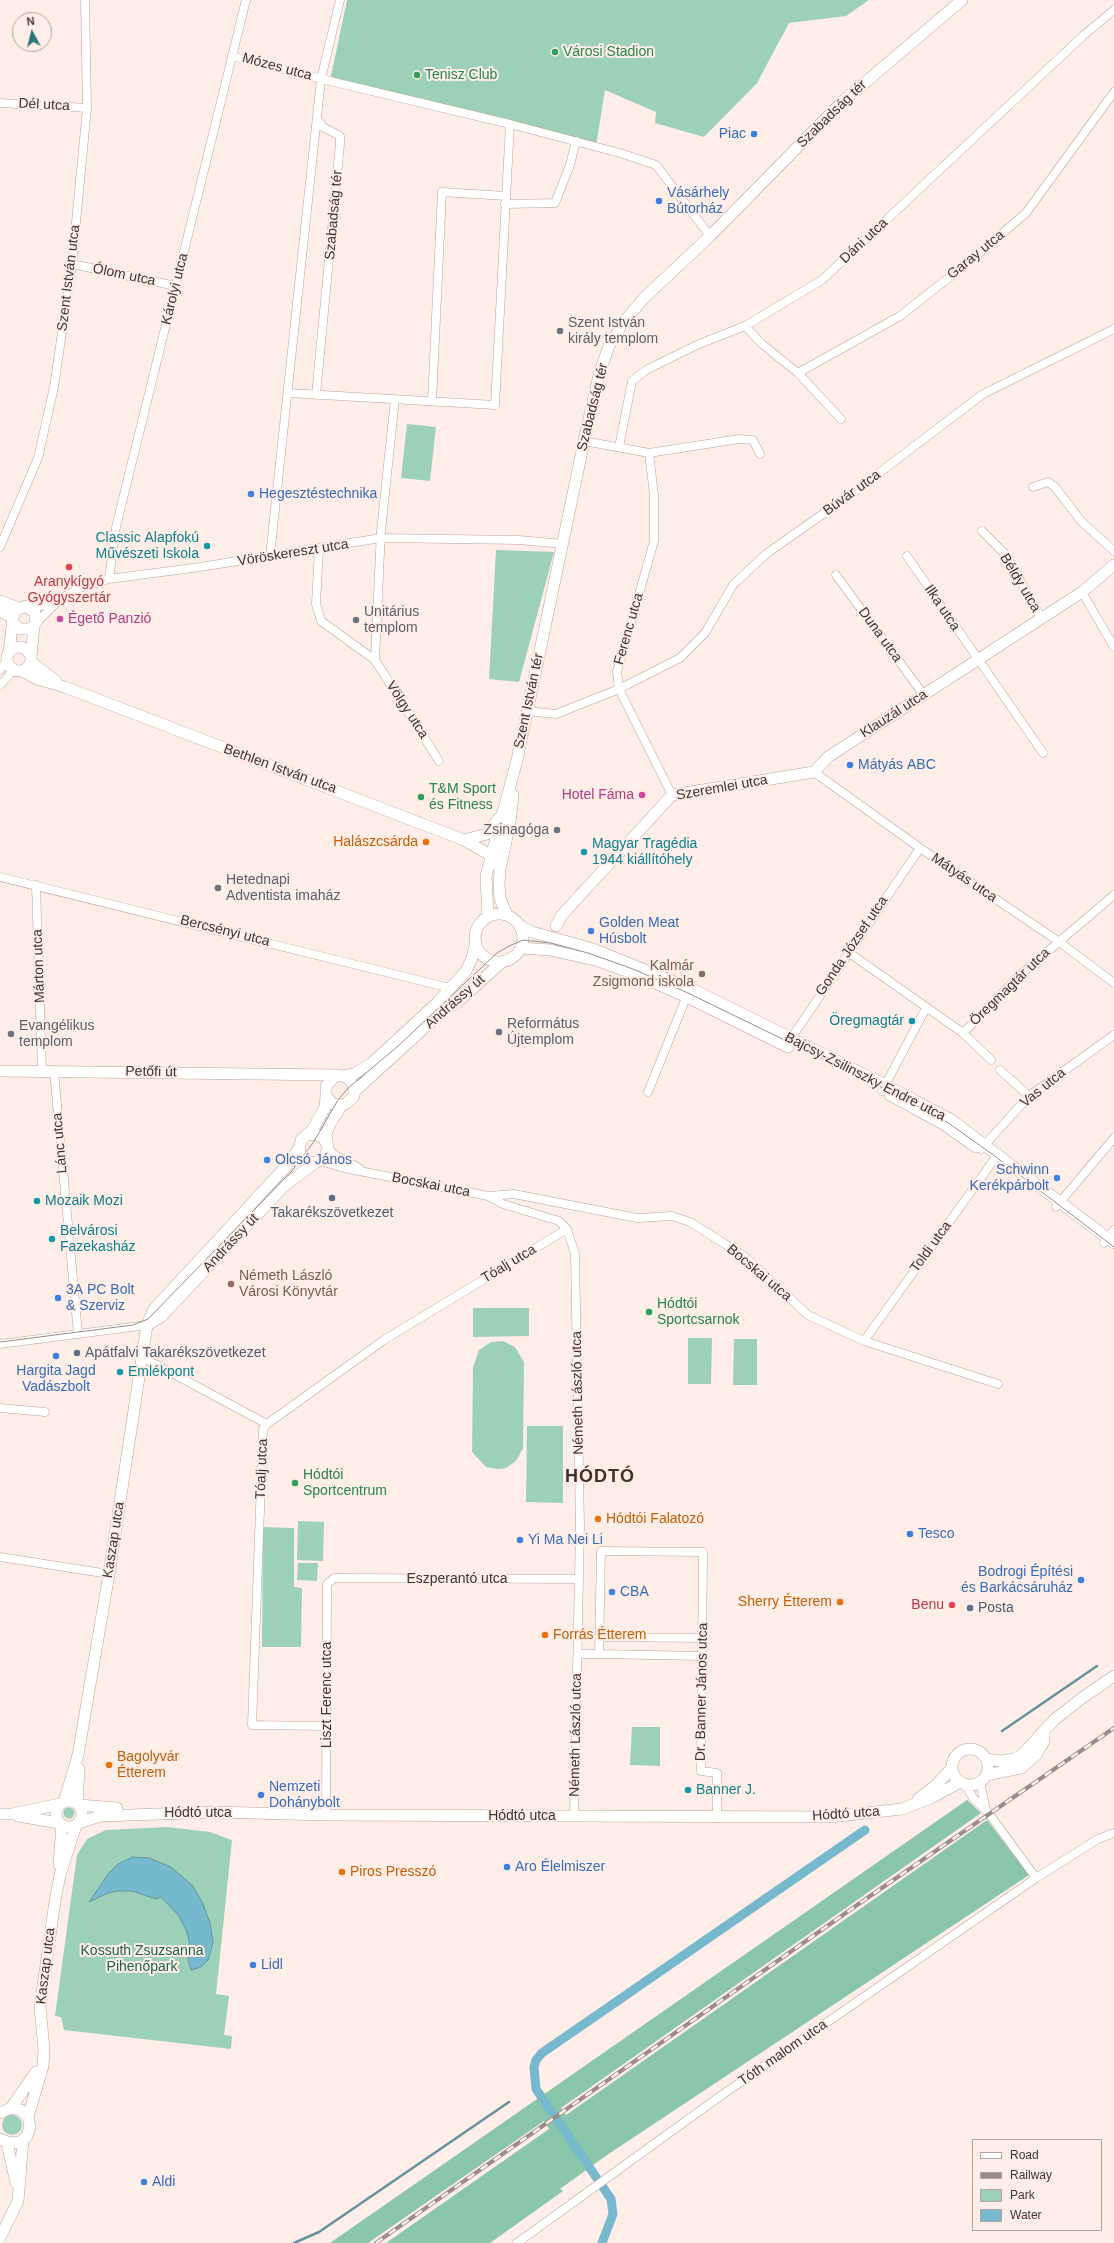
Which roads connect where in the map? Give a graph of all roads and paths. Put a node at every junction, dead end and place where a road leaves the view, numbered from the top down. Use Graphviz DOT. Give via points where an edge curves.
graph roads {
  1 [pos="85,0"];
  2 [pos="246,0"];
  3 [pos="340,0"];
  4 [pos="962,0"];
  5 [pos="1114,10"];
  6 [pos="232,56"];
  7 [pos="321,79"];
  8 [pos="1114,92"];
  9 [pos="0,103"];
  10 [pos="87,108"];
  11 [pos="317,119"];
  12 [pos="510,124"];
  13 [pos="576,141"];
  14 [pos="506,196"];
  15 [pos="505,204"];
  16 [pos="710,236"];
  17 [pos="72,264"];
  18 [pos="176,286"];
  19 [pos="745,326"];
  20 [pos="1114,329"];
  21 [pos="798,373"];
  22 [pos="288,393"];
  23 [pos="316,395"];
  24 [pos="395,399"];
  25 [pos="432,401"];
  26 [pos="841,419"];
  27 [pos="584,441"];
  28 [pos="619,447"];
  29 [pos="649,453"];
  30 [pos="760,454"];
  31 [pos="1033,487"];
  32 [pos="982,531"];
  33 [pos="381,538"];
  34 [pos="563,544"];
  35 [pos="0,547"];
  36 [pos="319,549"];
  37 [pos="1114,551"];
  38 [pos="270,556"];
  39 [pos="907,556"];
  40 [pos="1114,565"];
  41 [pos="836,575"];
  42 [pos="109,579"];
  43 [pos="1082,592"];
  44 [pos="60,600"];
  45 [pos="0,601"];
  46 [pos="18,608"];
  47 [pos="33,609"];
  48 [pos="0,610"];
  49 [pos="1041,618"];
  50 [pos="13,620"];
  51 [pos="35,624"];
  52 [pos="1114,647"];
  53 [pos="8,657"];
  54 [pos="31,659"];
  55 [pos="375,660"];
  56 [pos="978,660"];
  57 [pos="0,670"];
  58 [pos="18,671"];
  59 [pos="0,685"];
  60 [pos="65,687"];
  61 [pos="619,689"];
  62 [pos="924,694"];
  63 [pos="527,711"];
  64 [pos="1043,753"];
  65 [pos="517,760"];
  66 [pos="439,761"];
  67 [pos="814,772"];
  68 [pos="672,795"];
  69 [pos="502,815"];
  70 [pos="464,840"];
  71 [pos="920,848"];
  72 [pos="492,856"];
  73 [pos="500,869"];
  74 [pos="0,877"];
  75 [pos="36,885"];
  76 [pos="1114,895"];
  77 [pos="507,915"];
  78 [pos="488,917"];
  79 [pos="520,926"];
  80 [pos="556,926"];
  81 [pos="552,937"];
  82 [pos="1058,941"];
  83 [pos="476,942"];
  84 [pos="521,948"];
  85 [pos="848,952"];
  86 [pos="503,961"];
  87 [pos="1114,983"];
  88 [pos="450,988"];
  89 [pos="688,993"];
  90 [pos="926,1008"];
  91 [pos="963,1033"];
  92 [pos="1114,1035"];
  93 [pos="788,1043"];
  94 [pos="991,1060"];
  95 [pos="1000,1070"];
  96 [pos="0,1071"];
  97 [pos="42,1071"];
  98 [pos="54,1071"];
  99 [pos="301,1075"];
  100 [pos="339,1076"];
  101 [pos="884,1088"];
  102 [pos="355,1091"];
  103 [pos="648,1092"];
  104 [pos="326,1093"];
  105 [pos="1029,1096"];
  106 [pos="342,1105"];
  107 [pos="308,1134"];
  108 [pos="1114,1138"];
  109 [pos="328,1146"];
  110 [pos="982,1147"];
  111 [pos="298,1149"];
  112 [pos="996,1157"];
  113 [pos="318,1162"];
  114 [pos="373,1173"];
  115 [pos="488,1196"];
  116 [pos="1058,1204"];
  117 [pos="567,1229"];
  118 [pos="1110,1239"];
  119 [pos="1114,1251"];
  120 [pos="147,1325"];
  121 [pos="78,1334"];
  122 [pos="864,1341"];
  123 [pos="0,1344"];
  124 [pos="142,1357"];
  125 [pos="998,1384"];
  126 [pos="0,1408"];
  127 [pos="45,1412"];
  128 [pos="267,1424"];
  129 [pos="0,1557"];
  130 [pos="109,1574"];
  131 [pos="334,1578"];
  132 [pos="579,1579"];
  133 [pos="599,1637"];
  134 [pos="702,1638"];
  135 [pos="578,1654"];
  136 [pos="599,1654"];
  137 [pos="702,1656"];
  138 [pos="1114,1676"];
  139 [pos="326,1726"];
  140 [pos="1044,1731"];
  141 [pos="78,1755"];
  142 [pos="986,1759"];
  143 [pos="952,1768"];
  144 [pos="983,1778"];
  145 [pos="962,1783"];
  146 [pos="62,1803"];
  147 [pos="78,1804"];
  148 [pos="902,1809"];
  149 [pos="986,1811"];
  150 [pos="141,1813"];
  151 [pos="0,1814"];
  152 [pos="12,1814"];
  153 [pos="326,1815"];
  154 [pos="574,1817"];
  155 [pos="717,1818"];
  156 [pos="61,1824"];
  157 [pos="78,1824"];
  158 [pos="1114,1833"];
  159 [pos="60,1875"];
  160 [pos="1036,1878"];
  161 [pos="43,2058"];
  162 [pos="11,2108"];
  163 [pos="0,2113"];
  164 [pos="28,2117"];
  165 [pos="23,2140"];
  166 [pos="3,2141"];
  167 [pos="19,2194"];
  168 [pos="0,2238"];
  169 [pos="517,2243"];
  1 -- 10 [label="street, Szent István utca"];
  2 -- 6 [label="street, Károlyi utca"];
  3 -- 7 [label="street, Szabadság tér"];
  4 -- 16 [label="street, Szabadság tér" via="841,103"];
  5 -- 19 [label="street, Dáni utca" via="1084,35 822,280"];
  6 -- 7 [label="street, Mózes utca"];
  6 -- 18 [label="street, Károlyi utca"];
  7 -- 11 [label="street, Szabadság tér"];
  7 -- 12 [label="street"];
  8 -- 21 [label="street, Garay utca" via="1020,218 900,316"];
  9 -- 10 [label="street, Dél utca"];
  10 -- 17 [label="street, Szent István utca"];
  11 -- 22 [label="street, Szabadság tér"];
  11 -- 23 [label="street, Szabadság tér" via="323,127 340,136 340,144"];
  12 -- 13 [label="street"];
  12 -- 14 [label="street"];
  13 -- 15 [label="street" via="570,165 555,203"];
  13 -- 16 [label="street" via="656,165"];
  14 -- 15 [label="street"];
  14 -- 25 [label="street" via="442,192"];
  15 -- 25 [label="street" via="495,405"];
  16 -- 27 [label="street, Szabadság tér" via="643,299 623,323 609,346 600,371"];
  17 -- 18 [label="street, Ólom utca"];
  17 -- 35 [label="street, Szent István utca" via="54,387 38,458"];
  18 -- 42 [label="street, Károlyi utca" via="116,526"];
  19 -- 21 [label="street" via="762,344"];
  19 -- 28 [label="street, Dáni utca" via="692,347 646,370 632,381"];
  20 -- 61 [label="street, Búvár utca" via="983,394 850,495 766,554 733,585 705,633 680,658"];
  21 -- 26 [label="street"];
  22 -- 23 [label="street"];
  22 -- 38 [label="street, Szabadság tér"];
  23 -- 24 [label="street"];
  24 -- 25 [label="street"];
  24 -- 33 [label="street"];
  27 -- 28 [label="street"];
  27 -- 34 [label="street, Szabadság tér"];
  28 -- 29 [label="street"];
  29 -- 30 [label="street" via="739,439 754,440"];
  29 -- 61 [label="street, Ferenc utca" via="654,495 654,542 617,672"];
  31 -- 37 [label="street" via="1048,482 1055,487 1081,521"];
  32 -- 49 [label="street, Béldy utca" via="1006,555"];
  33 -- 34 [label="street, Vöröskereszt utca" via="519,540"];
  33 -- 36 [label="street, Vöröskereszt utca"];
  33 -- 55 [label="street"];
  34 -- 63 [label="street, Szent István tér"];
  36 -- 38 [label="street, Vöröskereszt utca"];
  36 -- 55 [label="street, Völgy utca" via="316,604 321,621"];
  38 -- 42 [label="street, Vöröskereszt utca"];
  39 -- 56 [label="street, Ilka utca"];
  40 -- 43 [label="street, Klauzál utca"];
  41 -- 62 [label="street, Duna utca"];
  42 -- 44 [label="street, Vöröskereszt utca" via="80,588"];
  43 -- 49 [label="street, Klauzál utca"];
  43 -- 52 [label="street"];
  44 -- 47 [label="street"];
  44 -- 51 [label="street, Vöröskereszt utca"];
  45 -- 46 [label="street"];
  46 -- 47 [label="street" via="26,606"];
  46 -- 50 [label="street"];
  47 -- 51 [label="street" via="36,613"];
  48 -- 50 [label="street"];
  49 -- 56 [label="street, Klauzál utca"];
  50 -- 51 [label="street" via="20,630"];
  50 -- 53 [label="street"];
  51 -- 54 [label="street"];
  53 -- 54 [label="street" via="14,648 22,648 27,650"];
  53 -- 57 [label="street"];
  53 -- 58 [label="street"];
  54 -- 58 [label="street" via="26,669"];
  54 -- 60 [label="street, Bethlen István utca"];
  55 -- 66 [label="street, Völgy utca"];
  56 -- 62 [label="street, Klauzál utca"];
  56 -- 64 [label="street"];
  58 -- 59 [label="street"];
  58 -- 60 [label="street, Bethlen István utca"];
  60 -- 70 [label="street, Bethlen István utca"];
  61 -- 63 [label="street, Búvár utca" via="556,714"];
  61 -- 68 [label="street, Ferenc utca"];
  62 -- 67 [label="street, Klauzál utca" via="828,758"];
  63 -- 65 [label="street, Szent István tér"];
  65 -- 69 [label="street, Szent István tér"];
  65 -- 73 [label="street" via="510,823"];
  67 -- 68 [label="street, Szeremlei utca"];
  67 -- 71 [label="street, Mátyás utca"];
  68 -- 80 [label="street, Szeremlei utca" via="562,915"];
  69 -- 70 [label="street" via="487,834"];
  69 -- 72 [label="street, Szent István tér"];
  70 -- 72 [label="street, Bethlen István utca"];
  71 -- 82 [label="street, Mátyás utca"];
  71 -- 85 [label="street, Gonda József utca"];
  72 -- 73 [label="street"];
  72 -- 78 [label="street, Szent István tér" via="486,876"];
  73 -- 77 [label="street" via="500,899"];
  74 -- 75 [label="street, Bercsényi utca"];
  75 -- 88 [label="street, Bercsényi utca"];
  75 -- 97 [label="street, Márton utca"];
  76 -- 82 [label="street, Öregmagtár utca"];
  77 -- 78 [label="street"];
  77 -- 79 [label="street"];
  78 -- 83 [label="street" via="478,928"];
  79 -- 81 [label="street, Bajcsy-Zsilinszky Endre utca"];
  79 -- 84 [label="street" via="523,940"];
  80 -- 81 [label="street, Szeremlei utca"];
  81 -- 89 [label="street, Bajcsy-Zsilinszky Endre utca" via="593,949"];
  82 -- 87 [label="street, Mátyás utca"];
  82 -- 91 [label="street, Öregmagtár utca" via="1021,974"];
  83 -- 86 [label="street" via="484,956 490,960"];
  83 -- 88 [label="street, Andrássy út" via="466,971"];
  84 -- 86 [label="street" via="510,959"];
  84 -- 89 [label="street, Bajcsy-Zsilinszky Endre utca" via="550,950 599,962"];
  85 -- 90 [label="street, Öregmagtár utca"];
  85 -- 93 [label="street, Gonda József utca"];
  86 -- 102 [label="street, Andrássy út" via="460,1000 444,1010"];
  88 -- 100 [label="street, Andrássy út" via="372,1063 354,1074"];
  89 -- 93 [label="street, Bajcsy-Zsilinszky Endre utca"];
  89 -- 103 [label="street"];
  90 -- 91 [label="street, Öregmagtár utca"];
  90 -- 101 [label="street"];
  91 -- 94 [label="street, Öregmagtár utca"];
  92 -- 105 [label="street, Vas utca"];
  93 -- 101 [label="street, Bajcsy-Zsilinszky Endre utca"];
  95 -- 105 [label="street"];
  96 -- 97 [label="street, Petőfi út"];
  97 -- 98 [label="street, Petőfi út"];
  98 -- 99 [label="street, Petőfi út"];
  98 -- 121 [label="street, Lánc utca"];
  99 -- 100 [label="street, Petőfi út"];
  99 -- 104 [label="street, Petőfi út" via="318,1084"];
  100 -- 102 [label="street" via="352,1081"];
  100 -- 104 [label="street" via="328,1082"];
  101 -- 110 [label="street, Bajcsy-Zsilinszky Endre utca"];
  102 -- 106 [label="street" via="351,1100"];
  104 -- 106 [label="street" via="333,1104"];
  104 -- 107 [label="street" via="325,1107"];
  105 -- 110 [label="street, Vas utca"];
  106 -- 109 [label="street" via="326,1134"];
  107 -- 109 [label="street" via="322,1136"];
  107 -- 111 [label="street" via="301,1140"];
  108 -- 116 [label="street"];
  109 -- 113 [label="street" via="327,1154"];
  109 -- 114 [label="street, Bocskai utca" via="347,1162"];
  110 -- 112 [label="street, Bajcsy-Zsilinszky Endre utca"];
  111 -- 113 [label="street" via="306,1161"];
  111 -- 120 [label="street, Andrássy út" via="287,1166 154,1308"];
  112 -- 116 [label="street, Bajcsy-Zsilinszky Endre utca"];
  112 -- 122 [label="street, Toldi utca"];
  113 -- 114 [label="street, Bocskai utca"];
  113 -- 120 [label="street, Andrássy út" via="284,1186 161,1317"];
  114 -- 115 [label="street, Bocskai utca"];
  115 -- 117 [label="street, Bocskai utca" via="503,1204 559,1221"];
  115 -- 122 [label="street, Bocskai utca" via="514,1194 637,1218 672,1216 690,1222 744,1256 808,1315"];
  116 -- 118 [label="street, Bajcsy-Zsilinszky Endre utca"];
  117 -- 128 [label="street, Tóalj utca" via="384,1340"];
  117 -- 132 [label="street, Németh László utca" via="575,1254"];
  118 -- 119 [label="street, Bajcsy-Zsilinszky Endre utca"];
  120 -- 121 [label="street, Andrássy út"];
  120 -- 124 [label="street, Kaszap utca"];
  121 -- 123 [label="street, Andrássy út"];
  122 -- 125 [label="street, Bocskai utca"];
  124 -- 128 [label="street"];
  124 -- 130 [label="street, Kaszap utca"];
  126 -- 127 [label="street"];
  128 -- 139 [label="street, Tóalj utca" via="263,1429 252,1726"];
  129 -- 130 [label="street"];
  130 -- 141 [label="street, Kaszap utca"];
  131 -- 132 [label="street, Eszperantó utca"];
  131 -- 139 [label="street, Liszt Ferenc utca" via="327,1584"];
  132 -- 135 [label="street, Németh László utca"];
  133 -- 134 [label="street"];
  133 -- 134 [label="street, Dr. Banner János utca" via="601,1551 704,1552"];
  133 -- 136 [label="street"];
  134 -- 137 [label="street, Dr. Banner János utca"];
  135 -- 136 [label="street, Németh László utca"];
  135 -- 154 [label="street, Németh László utca"];
  136 -- 137 [label="street, Németh László utca"];
  137 -- 155 [label="street, Dr. Banner János utca" via="701,1771 717,1773"];
  138 -- 140 [label="street" via="1054,1720"];
  139 -- 153 [label="street, Liszt Ferenc utca"];
  140 -- 142 [label="street" via="1023,1754 1014,1759"];
  140 -- 144 [label="street" via="1044,1741 1036,1755 1021,1768"];
  141 -- 146 [label="street, Kaszap utca"];
  141 -- 147 [label="street, Kaszap utca"];
  142 -- 143 [label="street" via="979,1752 966,1749 954,1758"];
  142 -- 144 [label="street"];
  143 -- 145 [label="street" via="956,1779"];
  143 -- 148 [label="street, Hódtó utca" via="935,1786"];
  144 -- 145 [label="street" via="971,1785"];
  144 -- 149 [label="street"];
  145 -- 148 [label="street, Hódtó utca"];
  145 -- 149 [label="street"];
  146 -- 147 [label="street" via="72,1801"];
  146 -- 152 [label="street"];
  146 -- 156 [label="street" via="56,1815"];
  147 -- 150 [label="street, Hódtó utca" via="127,1808"];
  147 -- 157 [label="street" via="82,1816"];
  148 -- 155 [label="street, Hódtó utca" via="830,1817"];
  149 -- 160 [label="street"];
  150 -- 153 [label="street, Hódtó utca"];
  150 -- 157 [label="street, Hódtó utca" via="100,1816"];
  151 -- 152 [label="street"];
  152 -- 156 [label="street"];
  153 -- 154 [label="street, Hódtó utca"];
  154 -- 155 [label="street, Hódtó utca"];
  156 -- 157 [label="street" via="69,1827"];
  156 -- 159 [label="street, Kaszap utca" via="58,1864"];
  157 -- 159 [label="street, Kaszap utca"];
  158 -- 160 [label="street, Tóth malom utca" via="1098,1839"];
  159 -- 161 [label="street, Kaszap utca" via="40,2007"];
  160 -- 169 [label="street, Tóth malom utca" via="719,2097"];
  161 -- 162 [label="street"];
  161 -- 164 [label="street, Kaszap utca"];
  162 -- 163 [label="street"];
  162 -- 164 [label="street" via="21,2110"];
  164 -- 165 [label="street, Kaszap utca" via="30,2130"];
  165 -- 166 [label="street" via="17,2143"];
  165 -- 167 [label="street"];
  166 -- 167 [label="street"];
  167 -- 168 [label="street" via="16,2209"];
}
